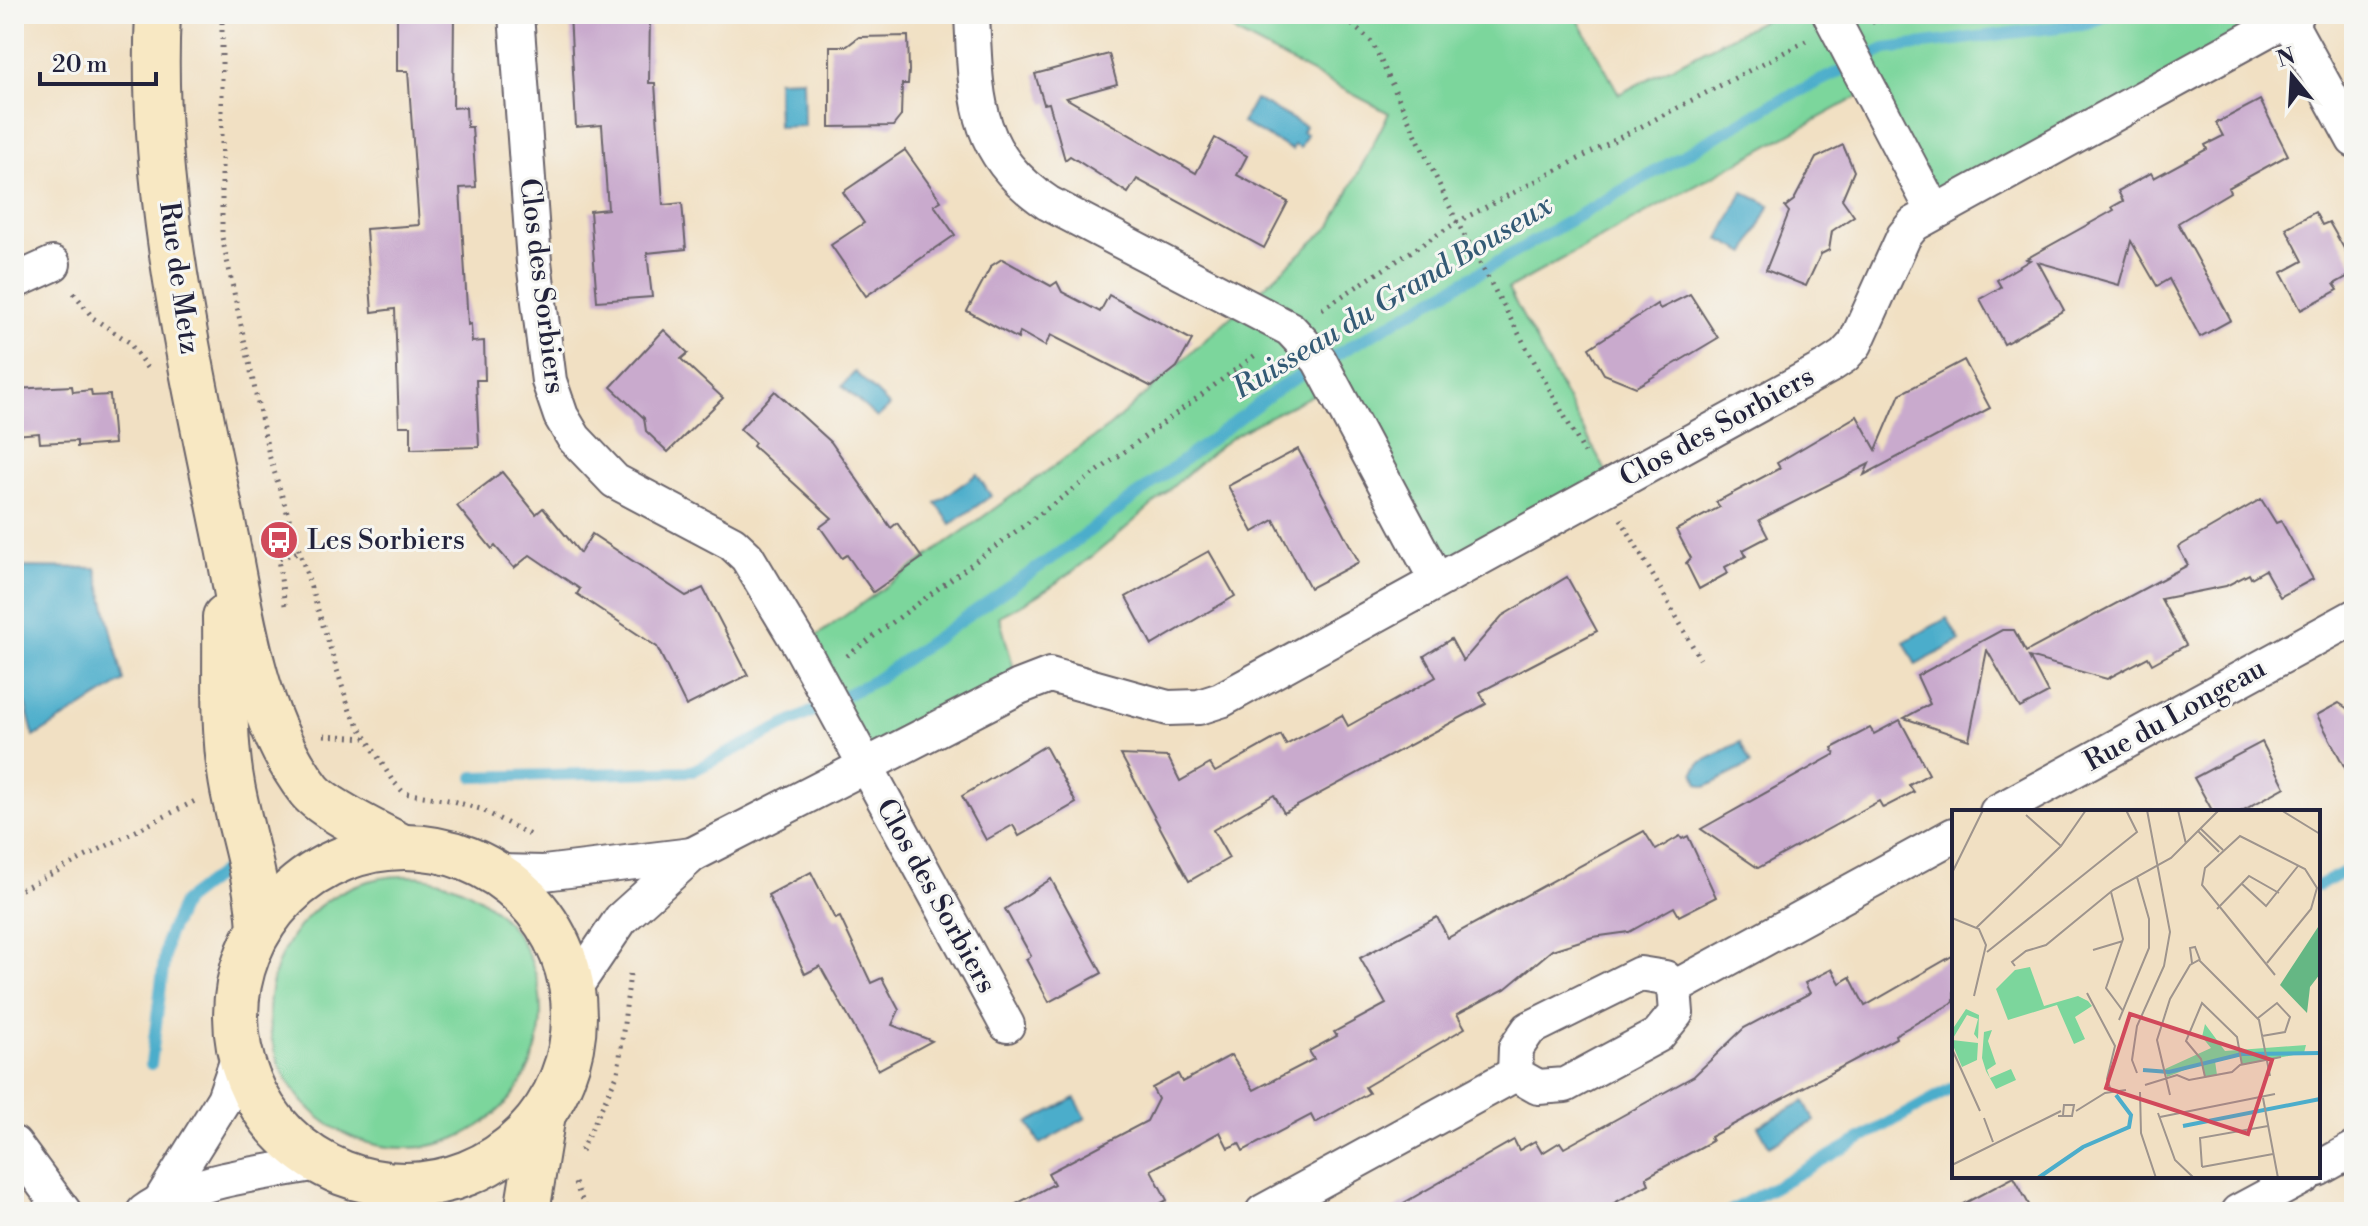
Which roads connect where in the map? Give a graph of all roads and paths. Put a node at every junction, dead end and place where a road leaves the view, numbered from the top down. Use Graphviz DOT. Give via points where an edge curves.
graph roads {
  1 [pos="158,14"];
  2 [pos="222,14"];
  3 [pos="516,14"];
  4 [pos="972,14"];
  5 [pos="1340,14"];
  6 [pos="1930,14"];
  7 [pos="2289,16"];
  8 [pos="1835,27"];
  9 [pos="2354,140"];
  10 [pos="1934,212"];
  11 [pos="1457,222"];
  12 [pos="53,264"];
  13 [pos="14,277"];
  14 [pos="1494,289"];
  15 [pos="1300,339"];
  16 [pos="149,373"];
  17 [pos="227,539"];
  18 [pos="301,551"];
  19 [pos="1437,581"];
  20 [pos="2354,617"];
  21 [pos="287,618"];
  22 [pos="820,682"];
  23 [pos="366,738"];
  24 [pos="281,744"];
  25 [pos="866,766"];
  26 [pos="196,800"];
  27 [pos="2001,810"];
  28 [pos="1952,836"];
  29 [pos="544,838"];
  30 [pos="403,847"];
  31 [pos="692,855"];
  32 [pos="493,872"];
  33 [pos="14,893"];
  34 [pos="260,929"];
  35 [pos="632,967"];
  36 [pos="1674,988"];
  37 [pos="573,990"];
  38 [pos="1007,1025"];
  39 [pos="239,1056"];
  40 [pos="1515,1074"];
  41 [pos="543,1114"];
  42 [pos="14,1144"];
  43 [pos="2354,1149"];
  44 [pos="577,1160"];
  45 [pos="318,1163"];
  46 [pos="2320,1168"];
  47 [pos="573,1174"];
  48 [pos="2301,1178"];
  49 [pos="373,1183"];
  50 [pos="152,1207"];
  51 [pos="64,1212"];
  52 [pos="407,1212"];
  53 [pos="527,1212"];
  54 [pos="587,1212"];
  55 [pos="1263,1212"];
  56 [pos="2238,1212"];
  1 -- 17 [label="main road, Rue de Metz" via="162,144 174,270"];
  2 -- 18 [label="path" via="222,237 269,455"];
  3 -- 22 [label="street, Clos des Sorbiers" via="534,262 549,381 561,416 574,438 615,481 732,543 747,557"];
  4 -- 15 [label="street" via="982,126 998,158 1022,186"];
  5 -- 11 [label="path" via="1372,42"];
  6 -- 8 [label="path"];
  7 -- 9 [label="street, Clos des Sorbiers"];
  7 -- 10 [label="street, Clos des Sorbiers"];
  8 -- 10 [label="street"];
  8 -- 11 [label="path"];
  10 -- 19 [label="street, Clos des Sorbiers" via="1904,236 1855,344 1844,356"];
  11 -- 14 [label="path"];
  11 -- 15 [label="path"];
  12 -- 13 [label="street"];
  12 -- 16 [label="path" via="93,318 129,342"];
  15 -- 19 [label="street" via="1331,381"];
  15 -- 22 [label="path"];
  17 -- 24 [label="main road, Rue de Metz" via="258,680"];
  17 -- 34 [label="main road, Rue de Metz" via="226,703 233,789 258,887"];
  18 -- 21 [label="path" via="278,559"];
  18 -- 23 [label="path" via="350,711"];
  19 -- 25 [label="street, Clos des Sorbiers" via="1221,700 1168,708 1050,675"];
  20 -- 27 [label="street, Rue du Longeau"];
  22 -- 25 [label="street, Clos des Sorbiers"];
  23 -- 24 [label="path" via="314,734 311,720"];
  23 -- 29 [label="path" via="404,793 480,809"];
  24 -- 30 [label="main road, Rue de Metz" via="311,793"];
  25 -- 31 [label="street, Clos des Sorbiers"];
  25 -- 38 [label="street, Clos des Sorbiers"];
  26 -- 33 [label="path"];
  28 -- 36 [label="street"];
  30 -- 32 [label="main road" via="434,849"];
  30 -- 34 [label="main road" via="360,852 321,869 286,895"];
  31 -- 32 [label="street, Clos des Sorbiers" via="569,871"];
  31 -- 37 [label="street, Clos des Sorbiers" via="621,919"];
  32 -- 37 [label="main road" via="523,894 546,922"];
  34 -- 39 [label="main road" via="241,969 235,1012"];
  35 -- 44 [label="path" via="618,1073"];
  36 -- 40 [label="street" via="1654,974 1627,977 1529,1029 1516,1048"];
  36 -- 40 [label="street" via="1676,1013 1658,1035 1552,1089"];
  37 -- 41 [label="main road" via="570,1055"];
  39 -- 45 [label="main road" via="256,1098 283,1135"];
  39 -- 50 [label="street" via="224,1099 191,1157"];
  40 -- 55 [label="street"];
  41 -- 49 [label="main road" via="510,1150 468,1173 421,1185"];
  41 -- 53 [label="main road"];
  42 -- 51 [label="street"];
  43 -- 46 [label="street"];
  45 -- 49 [label="main road"];
  45 -- 50 [label="street" via="229,1179"];
  47 -- 54 [label="path"];
  48 -- 56 [label="street"];
  49 -- 52 [label="main road"];
}
